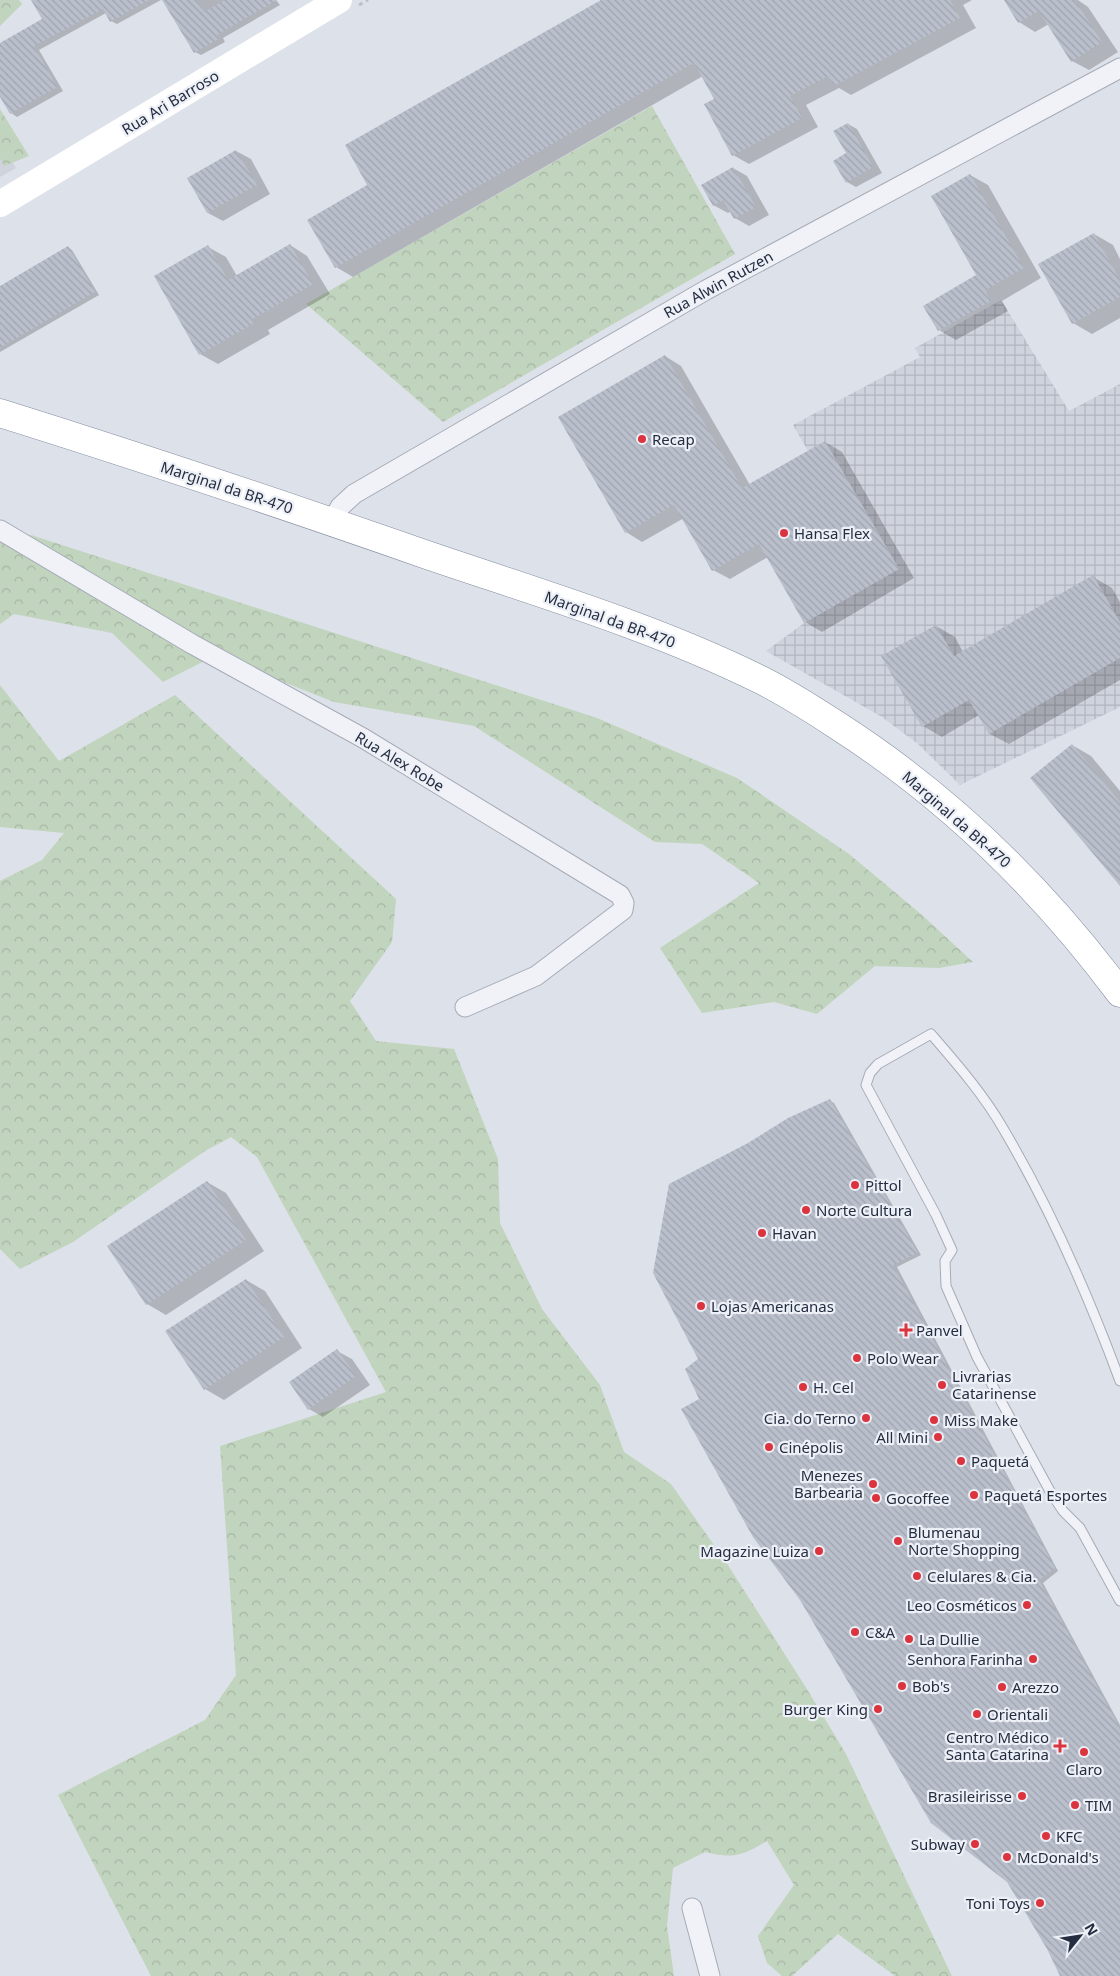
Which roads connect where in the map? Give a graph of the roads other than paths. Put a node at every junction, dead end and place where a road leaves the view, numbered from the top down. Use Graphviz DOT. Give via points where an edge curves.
graph roads {
  1 [pos="339,0"];
  2 [pos="1120,68"];
  3 [pos="0,204"];
  4 [pos="0,413"];
  5 [pos="332,522"];
  6 [pos="0,530"];
  7 [pos="1120,993"];
  8 [pos="465,1007"];
  9 [pos="1120,1381"];
  10 [pos="1120,1601"];
  11 [pos="692,1908"];
  12 [pos="710,1976"];
  1 -- 3 [label="street, Rua Ari Barroso"];
  2 -- 5 [label="street, Rua Alwin Rutzen" via="757,262 530,391 354,494 340,507"];
  4 -- 5 [label="highway, Marginal da BR-470"];
  5 -- 7 [label="highway, Marginal da BR-470" via="682,645 783,691 875,750 978,833 1055,914"];
  6 -- 8 [label="street, Rua Alex Robe" via="192,644 363,738 620,895 623,910 536,976"];
  9 -- 10 [label="lane" via="1063,1247 1022,1163 1003,1129 959,1067 931,1034 878,1064 866,1085 952,1250 945,1261 946,1286 961,1321 1051,1493 1080,1528"];
  11 -- 12 [label="street"];
}
